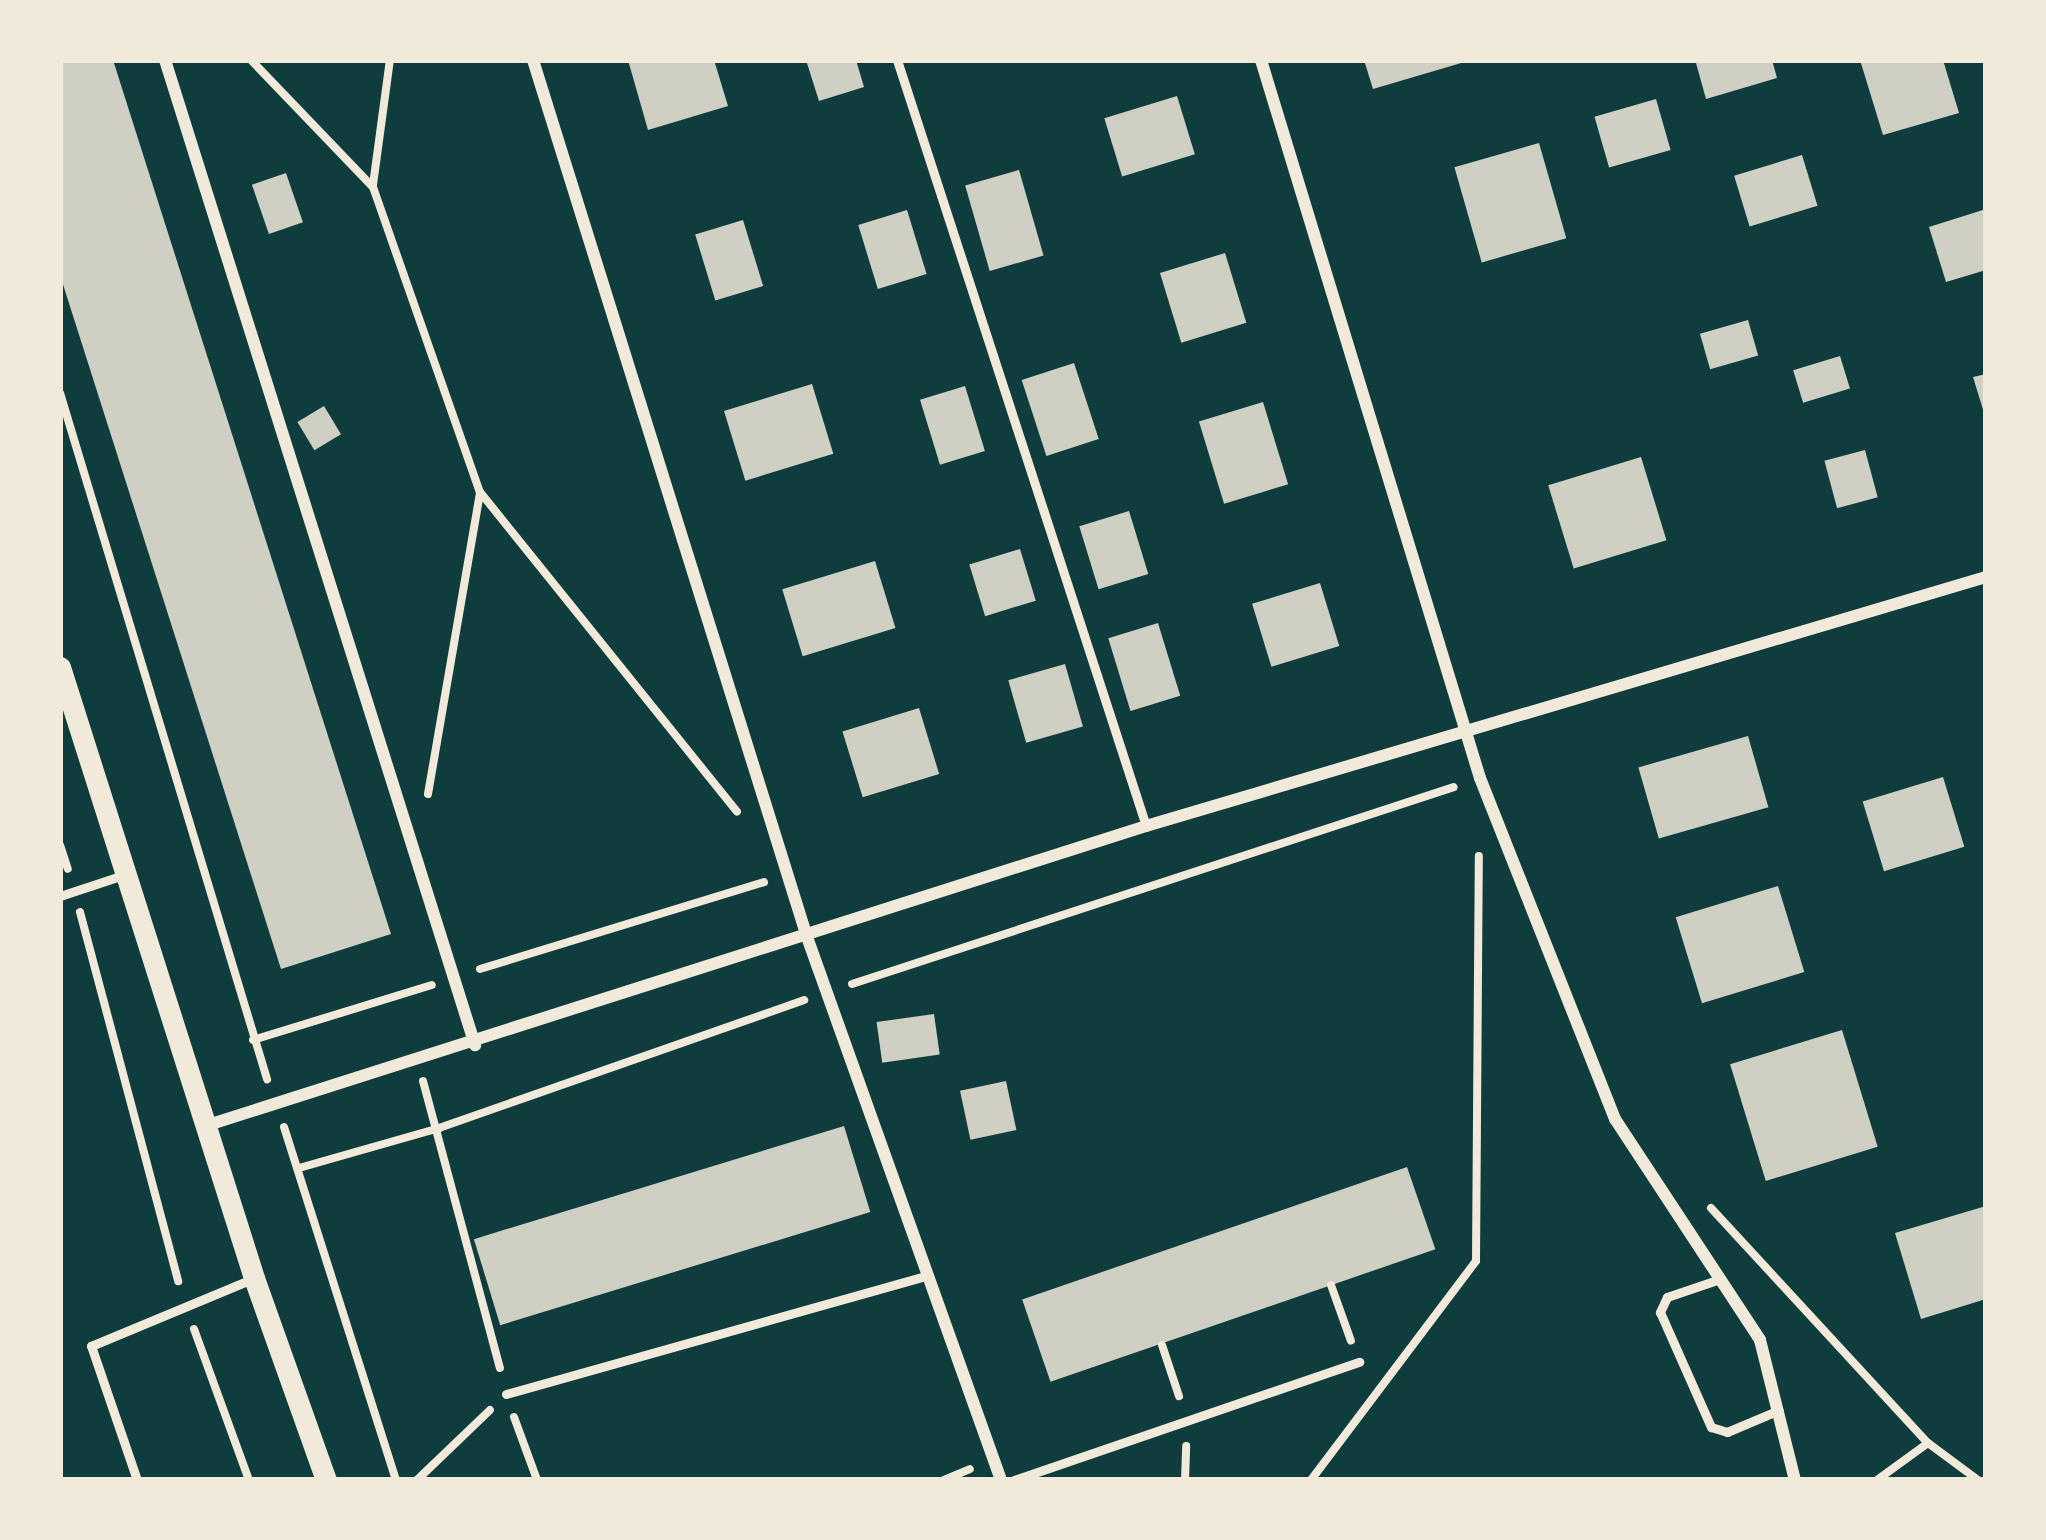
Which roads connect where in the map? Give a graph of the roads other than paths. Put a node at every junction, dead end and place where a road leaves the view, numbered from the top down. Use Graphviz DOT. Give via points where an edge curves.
graph roads {
  1 [pos="165,60"];
  2 [pos="533,60"];
  3 [pos="897,60"];
  4 [pos="1261,60"];
  5 [pos="1986,577"];
  6 [pos="60,667"];
  7 [pos="1467,730"];
  8 [pos="1146,826"];
  9 [pos="126,874"];
  10 [pos="60,896"];
  11 [pos="807,937"];
  12 [pos="476,1045"];
  13 [pos="208,1125"];
  14 [pos="929,1274"];
  15 [pos="254,1278"];
  16 [pos="1720,1279"];
  17 [pos="1359,1362"];
  18 [pos="506,1394"];
  19 [pos="1780,1410"];
  20 [pos="137,1480"];
  21 [pos="326,1480"];
  22 [pos="1000,1480"];
  23 [pos="1015,1480"];
  24 [pos="1795,1480"];
  1 -- 12 [label="street"];
  2 -- 11 [label="street"];
  3 -- 8 [label="lane"];
  4 -- 7 [label="street"];
  5 -- 7 [label="street"];
  6 -- 9 [label="street"];
  7 -- 8 [label="street"];
  7 -- 16 [label="street" via="1615,1119"];
  8 -- 11 [label="street"];
  9 -- 10 [label="lane"];
  9 -- 13 [label="street"];
  11 -- 12 [label="street"];
  11 -- 14 [label="street"];
  12 -- 13 [label="street"];
  13 -- 15 [label="street"];
  14 -- 18 [label="lane"];
  14 -- 22 [label="street"];
  15 -- 20 [label="lane" via="91,1346"];
  15 -- 21 [label="street"];
  16 -- 19 [label="street" via="1760,1340"];
  16 -- 19 [label="lane" via="1667,1298 1660,1312 1711,1426 1727,1432"];
  17 -- 23 [label="lane"];
  19 -- 24 [label="street"];
}
